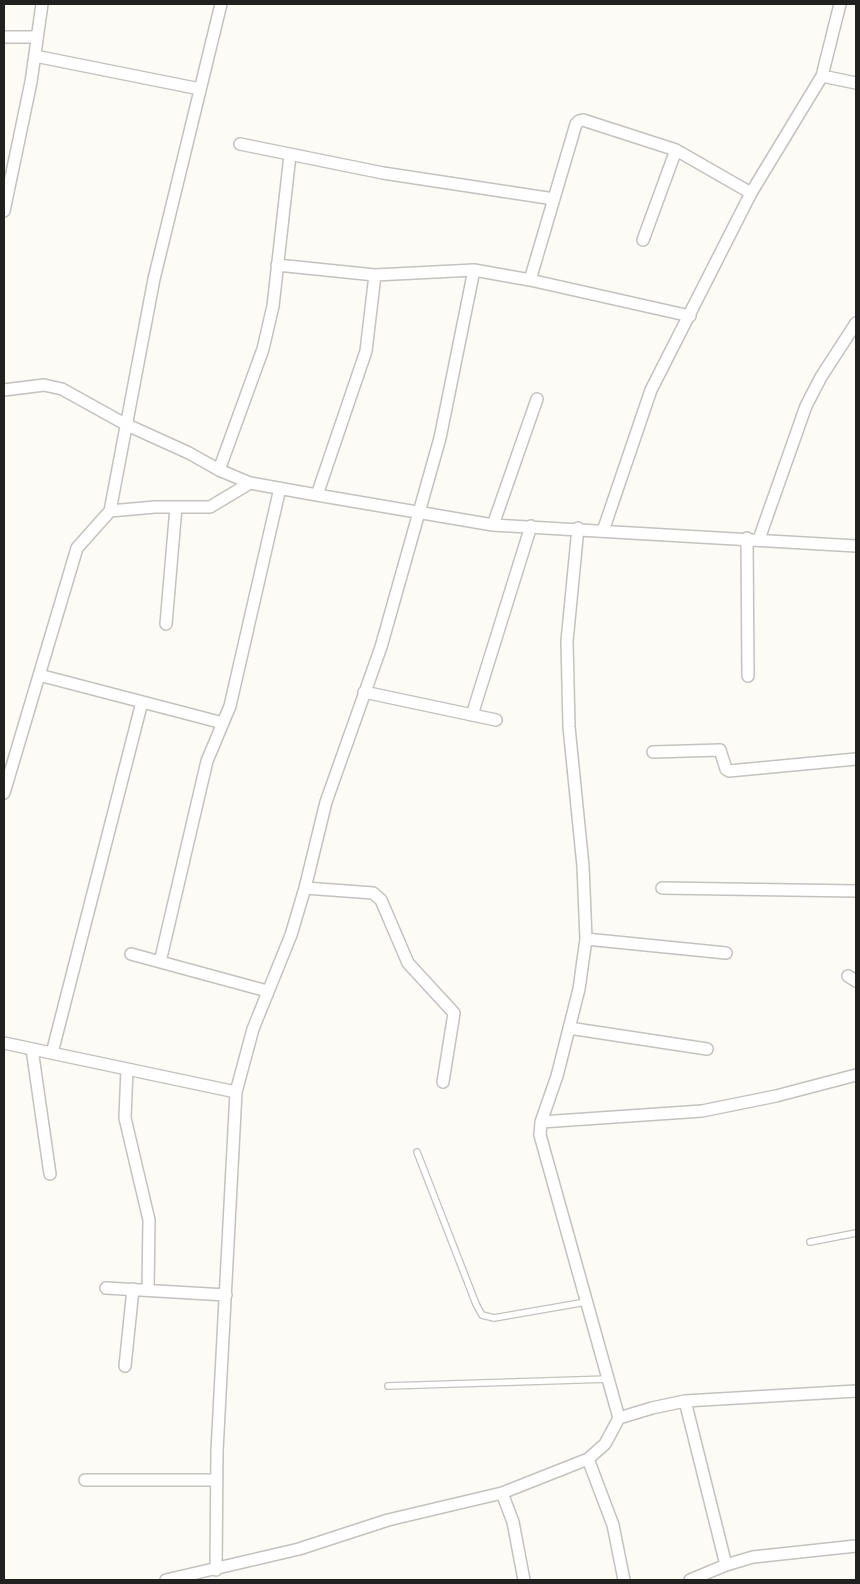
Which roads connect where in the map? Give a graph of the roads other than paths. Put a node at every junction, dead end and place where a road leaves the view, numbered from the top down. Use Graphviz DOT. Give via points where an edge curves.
graph roads {
  1 [pos="42,4"];
  2 [pos="221,4"];
  3 [pos="840,4"];
  4 [pos="4,37"];
  5 [pos="37,37"];
  6 [pos="35,56"];
  7 [pos="822,76"];
  8 [pos="856,83"];
  9 [pos="200,89"];
  10 [pos="240,144"];
  11 [pos="676,150"];
  12 [pos="290,155"];
  13 [pos="751,193"];
  14 [pos="554,199"];
  15 [pos="4,211"];
  16 [pos="644,240"];
  17 [pos="277,265"];
  18 [pos="474,270"];
  19 [pos="374,275"];
  20 [pos="530,280"];
  21 [pos="690,316"];
  22 [pos="856,323"];
  23 [pos="4,390"];
  24 [pos="537,399"];
  25 [pos="125,424"];
  26 [pos="218,470"];
  27 [pos="250,482"];
  28 [pos="280,488"];
  29 [pos="317,495"];
  30 [pos="176,507"];
  31 [pos="110,511"];
  32 [pos="419,513"];
  33 [pos="493,525"];
  34 [pos="531,526"];
  35 [pos="578,528"];
  36 [pos="603,531"];
  37 [pos="753,538"];
  38 [pos="856,546"];
  39 [pos="166,624"];
  40 [pos="39,675"];
  41 [pos="748,676"];
  42 [pos="364,692"];
  43 [pos="142,702"];
  44 [pos="472,715"];
  45 [pos="496,720"];
  46 [pos="223,723"];
  47 [pos="653,752"];
  48 [pos="856,759"];
  49 [pos="4,793"];
  50 [pos="305,888"];
  51 [pos="662,888"];
  52 [pos="856,891"];
  53 [pos="586,939"];
  54 [pos="726,953"];
  55 [pos="131,954"];
  56 [pos="160,962"];
  57 [pos="267,991"];
  58 [pos="570,1028"];
  59 [pos="4,1043"];
  60 [pos="32,1049"];
  61 [pos="707,1049"];
  62 [pos="52,1053"];
  63 [pos="127,1069"];
  64 [pos="856,1076"];
  65 [pos="443,1082"];
  66 [pos="236,1092"];
  67 [pos="541,1122"];
  68 [pos="417,1152"];
  69 [pos="50,1174"];
  70 [pos="856,1233"];
  71 [pos="810,1242"];
  72 [pos="106,1288"];
  73 [pos="133,1290"];
  74 [pos="148,1290"];
  75 [pos="226,1296"];
  76 [pos="586,1302"];
  77 [pos="125,1366"];
  78 [pos="609,1379"];
  79 [pos="388,1386"];
  80 [pos="856,1391"];
  81 [pos="685,1401"];
  82 [pos="620,1418"];
  83 [pos="588,1459"];
  84 [pos="85,1480"];
  85 [pos="217,1480"];
  86 [pos="502,1493"];
  87 [pos="856,1546"];
  88 [pos="726,1565"];
  89 [pos="216,1570"];
  90 [pos="166,1580"];
  91 [pos="524,1580"];
  92 [pos="624,1580"];
  93 [pos="690,1580"];
  1 -- 5 [label="street"];
  2 -- 9 [label="street"];
  3 -- 7 [label="street"];
  4 -- 5 [label="street"];
  5 -- 6 [label="street"];
  6 -- 9 [label="street"];
  6 -- 15 [label="street"];
  7 -- 8 [label="street"];
  7 -- 13 [label="street"];
  9 -- 25 [label="street" via="154,279"];
  10 -- 12 [label="street"];
  11 -- 13 [label="street"];
  11 -- 14 [label="street" via="579,121"];
  11 -- 16 [label="street"];
  12 -- 14 [label="street" via="383,174"];
  12 -- 17 [label="street"];
  13 -- 21 [label="street"];
  14 -- 20 [label="street"];
  17 -- 19 [label="street"];
  17 -- 26 [label="street" via="263,348"];
  18 -- 19 [label="street"];
  18 -- 20 [label="street"];
  18 -- 32 [label="street" via="440,438"];
  19 -- 29 [label="street" via="366,352"];
  20 -- 21 [label="street"];
  21 -- 36 [label="street" via="652,390"];
  22 -- 37 [label="street" via="806,406"];
  23 -- 25 [label="street" via="44,385 62,388"];
  24 -- 33 [label="street"];
  25 -- 26 [label="street"];
  25 -- 31 [label="street"];
  26 -- 27 [label="street"];
  27 -- 28 [label="street"];
  27 -- 30 [label="street" via="214,506"];
  28 -- 29 [label="street"];
  28 -- 46 [label="street" via="230,706"];
  29 -- 32 [label="street"];
  30 -- 31 [label="street"];
  30 -- 39 [label="street"];
  31 -- 40 [label="street" via="77,548"];
  32 -- 33 [label="street"];
  32 -- 42 [label="street" via="381,647"];
  33 -- 34 [label="street"];
  34 -- 35 [label="street"];
  34 -- 44 [label="street"];
  35 -- 36 [label="street"];
  35 -- 53 [label="street" via="567,641 569,727 583,866"];
  36 -- 37 [label="street"];
  37 -- 38 [label="street"];
  37 -- 41 [label="street"];
  40 -- 43 [label="street"];
  40 -- 49 [label="street"];
  42 -- 44 [label="street"];
  42 -- 50 [label="street" via="326,802"];
  43 -- 46 [label="street"];
  43 -- 62 [label="street"];
  44 -- 45 [label="street"];
  46 -- 56 [label="street" via="207,761"];
  47 -- 48 [label="street" via="720,750 729,771"];
  50 -- 57 [label="street" via="291,935"];
  50 -- 65 [label="street" via="373,893 381,900 408,964 454,1013"];
  51 -- 52 [label="street"];
  53 -- 54 [label="street"];
  53 -- 58 [label="street" via="580,989"];
  55 -- 56 [label="street"];
  56 -- 57 [label="street"];
  57 -- 66 [label="street"];
  58 -- 61 [label="street"];
  58 -- 67 [label="street"];
  59 -- 60 [label="street"];
  60 -- 62 [label="street"];
  60 -- 69 [label="street"];
  62 -- 63 [label="street"];
  63 -- 66 [label="street"];
  63 -- 74 [label="street" via="125,1118 149,1220"];
  64 -- 67 [label="street" via="702,1111"];
  66 -- 75 [label="street"];
  67 -- 76 [label="street" via="540,1135"];
  68 -- 76 [label="lane" via="482,1315 494,1318"];
  70 -- 71 [label="lane"];
  72 -- 73 [label="street"];
  73 -- 74 [label="street"];
  73 -- 77 [label="street"];
  74 -- 75 [label="street"];
  75 -- 85 [label="street"];
  76 -- 78 [label="street"];
  78 -- 79 [label="lane"];
  78 -- 82 [label="street"];
  80 -- 81 [label="street"];
  81 -- 82 [label="street"];
  81 -- 88 [label="street"];
  82 -- 83 [label="street" via="605,1444"];
  83 -- 86 [label="street"];
  83 -- 92 [label="street" via="613,1525"];
  84 -- 85 [label="street"];
  85 -- 89 [label="street"];
  86 -- 89 [label="street" via="388,1520 299,1549"];
  86 -- 91 [label="street" via="512,1522"];
  87 -- 88 [label="street" via="772,1554"];
  88 -- 93 [label="street"];
  89 -- 90 [label="street"];
}
